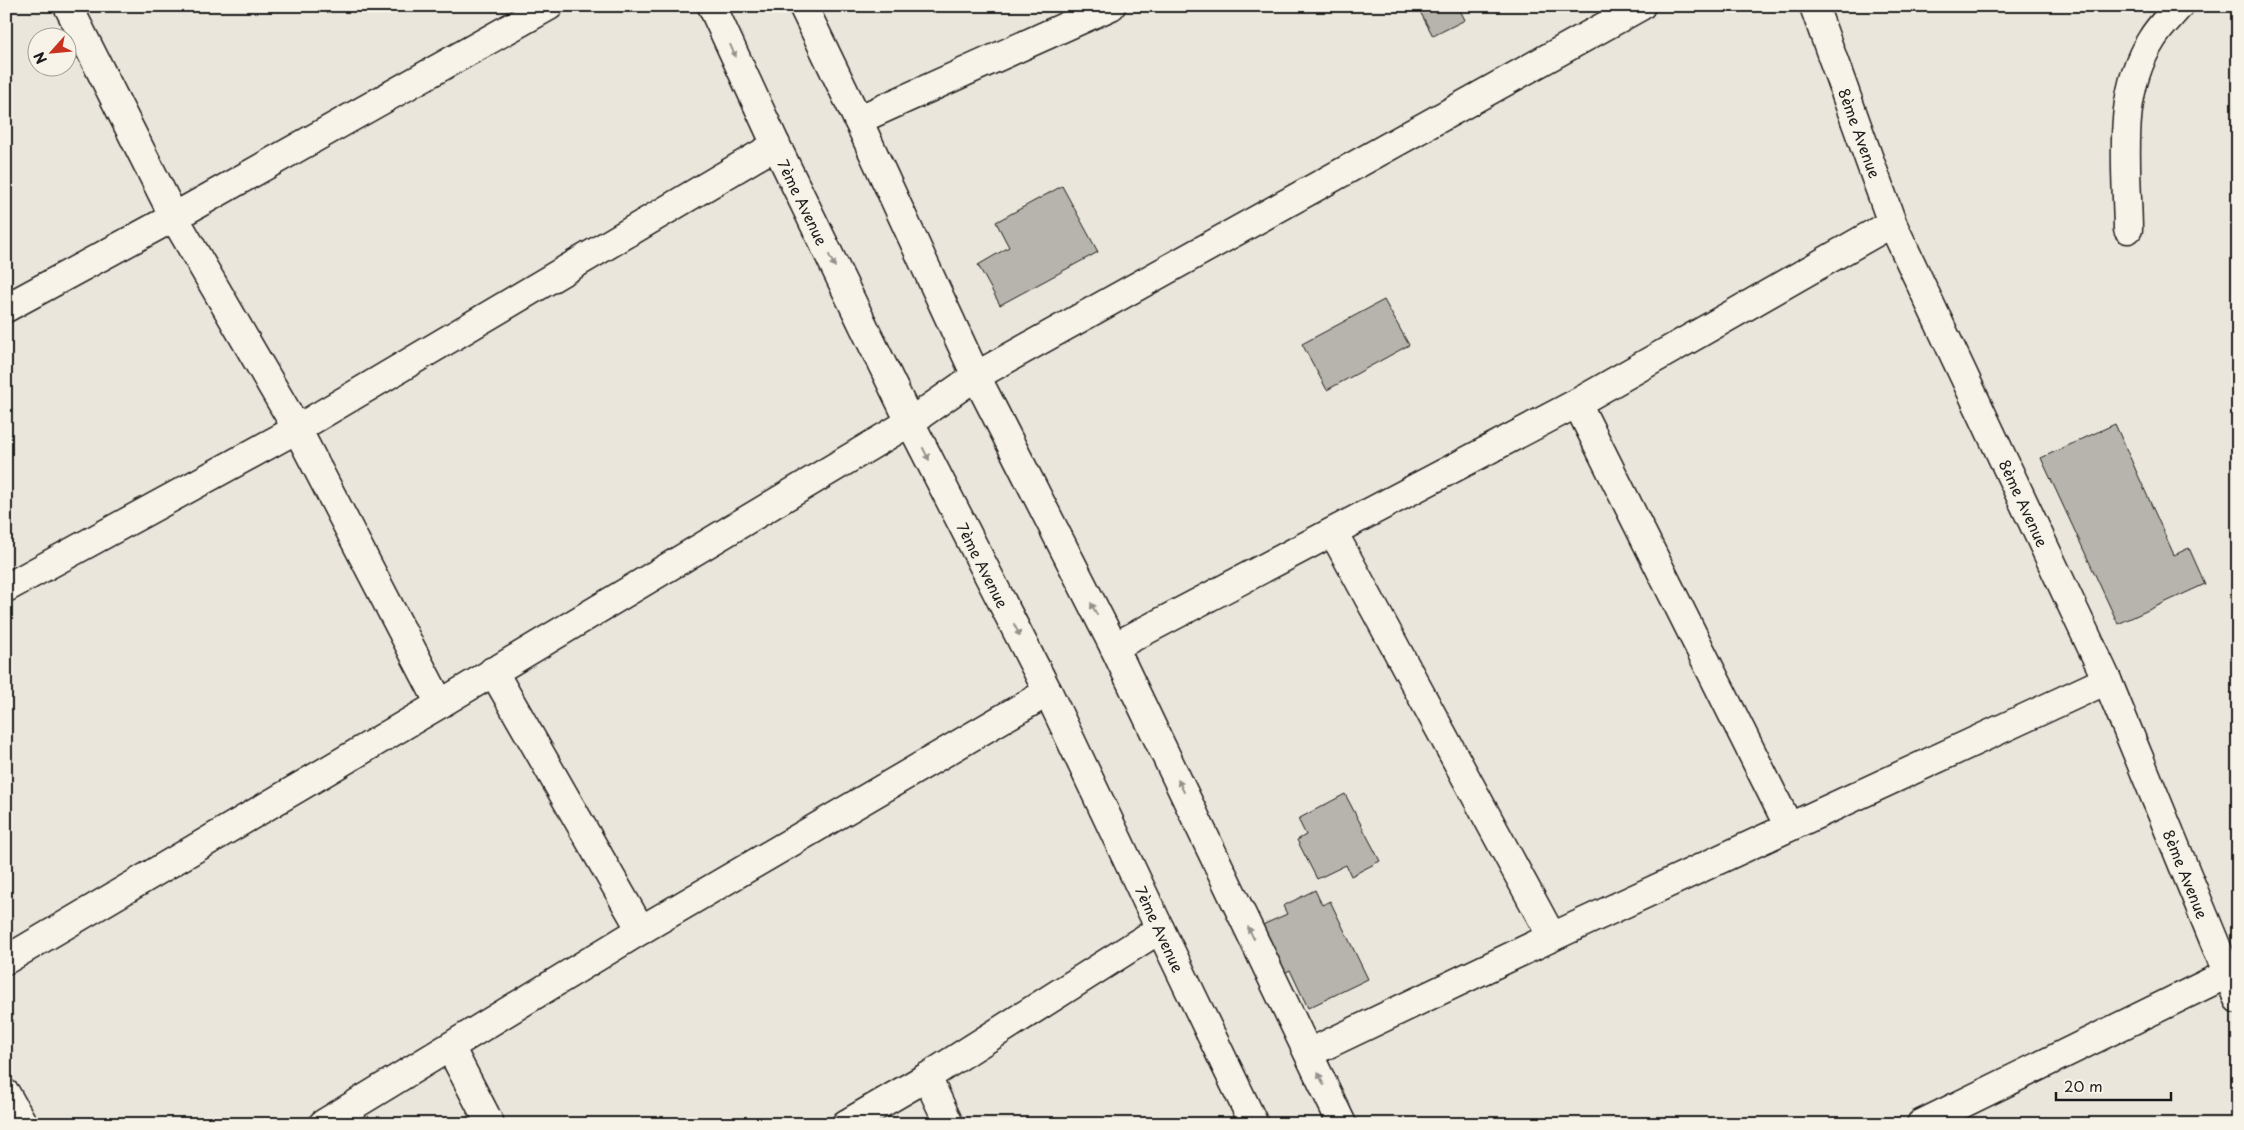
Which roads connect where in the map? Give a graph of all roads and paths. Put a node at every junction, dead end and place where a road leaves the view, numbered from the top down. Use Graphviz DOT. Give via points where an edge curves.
graph roads {
  1 [pos="68,6"];
  2 [pos="549,6"];
  3 [pos="712,6"];
  4 [pos="803,6"];
  5 [pos="1111,6"];
  6 [pos="1641,6"];
  7 [pos="1814,6"];
  8 [pos="2179,6"];
  9 [pos="858,120"];
  10 [pos="776,145"];
  11 [pos="174,217"];
  12 [pos="1892,223"];
  13 [pos="2128,229"];
  14 [pos="6,308"];
  15 [pos="976,376"];
  16 [pos="1577,403"];
  17 [pos="910,422"];
  18 [pos="297,429"];
  19 [pos="1333,532"];
  20 [pos="6,588"];
  21 [pos="1114,647"];
  22 [pos="493,671"];
  23 [pos="2107,680"];
  24 [pos="1048,692"];
  25 [pos="440,704"];
  26 [pos="1789,827"];
  27 [pos="641,930"];
  28 [pos="1160,930"];
  29 [pos="1552,937"];
  30 [pos="6,960"];
  31 [pos="2227,974"];
  32 [pos="2238,999"];
  33 [pos="450,1047"];
  34 [pos="1309,1053"];
  35 [pos="927,1077"];
  36 [pos="6,1094"];
  37 [pos="1929,1122"];
  38 [pos="23,1124"];
  39 [pos="322,1124"];
  40 [pos="490,1124"];
  41 [pos="846,1124"];
  42 [pos="949,1124"];
  43 [pos="1254,1124"];
  44 [pos="1342,1124"];
  1 -- 11 [label="street"];
  2 -- 11 [label="street"];
  3 -- 10 [label="street, 7ème Avenue, one-way"];
  4 -- 9 [label="street"];
  5 -- 9 [label="street"];
  6 -- 15 [label="street"];
  7 -- 12 [label="street, 8ème Avenue"];
  8 -- 13 [label="street" via="2152,39 2133,82 2126,132"];
  9 -- 15 [label="street"];
  10 -- 17 [label="street, 7ème Avenue, one-way"];
  10 -- 18 [label="street"];
  11 -- 14 [label="street"];
  11 -- 18 [label="street"];
  12 -- 16 [label="street"];
  12 -- 23 [label="street, 8ème Avenue"];
  15 -- 17 [label="street"];
  21 -- 15 [label="street, one-way"];
  16 -- 19 [label="street"];
  16 -- 26 [label="street"];
  17 -- 22 [label="street"];
  17 -- 24 [label="street, 7ème Avenue, one-way"];
  18 -- 20 [label="street"];
  18 -- 25 [label="street"];
  19 -- 21 [label="street"];
  19 -- 29 [label="street"];
  34 -- 21 [label="street, one-way"];
  22 -- 25 [label="street"];
  22 -- 27 [label="street"];
  23 -- 26 [label="street"];
  23 -- 31 [label="street, 8ème Avenue"];
  24 -- 27 [label="street"];
  24 -- 28 [label="street, 7ème Avenue"];
  25 -- 30 [label="street"];
  26 -- 29 [label="street"];
  27 -- 33 [label="street"];
  28 -- 35 [label="street"];
  28 -- 43 [label="street, 7ème Avenue"];
  29 -- 34 [label="street"];
  31 -- 32 [label="street, 8ème Avenue"];
  31 -- 37 [label="street"];
  33 -- 39 [label="street"];
  33 -- 40 [label="street"];
  44 -- 34 [label="street, one-way"];
  35 -- 41 [label="street"];
  35 -- 42 [label="street"];
  36 -- 38 [label="street"];
}
